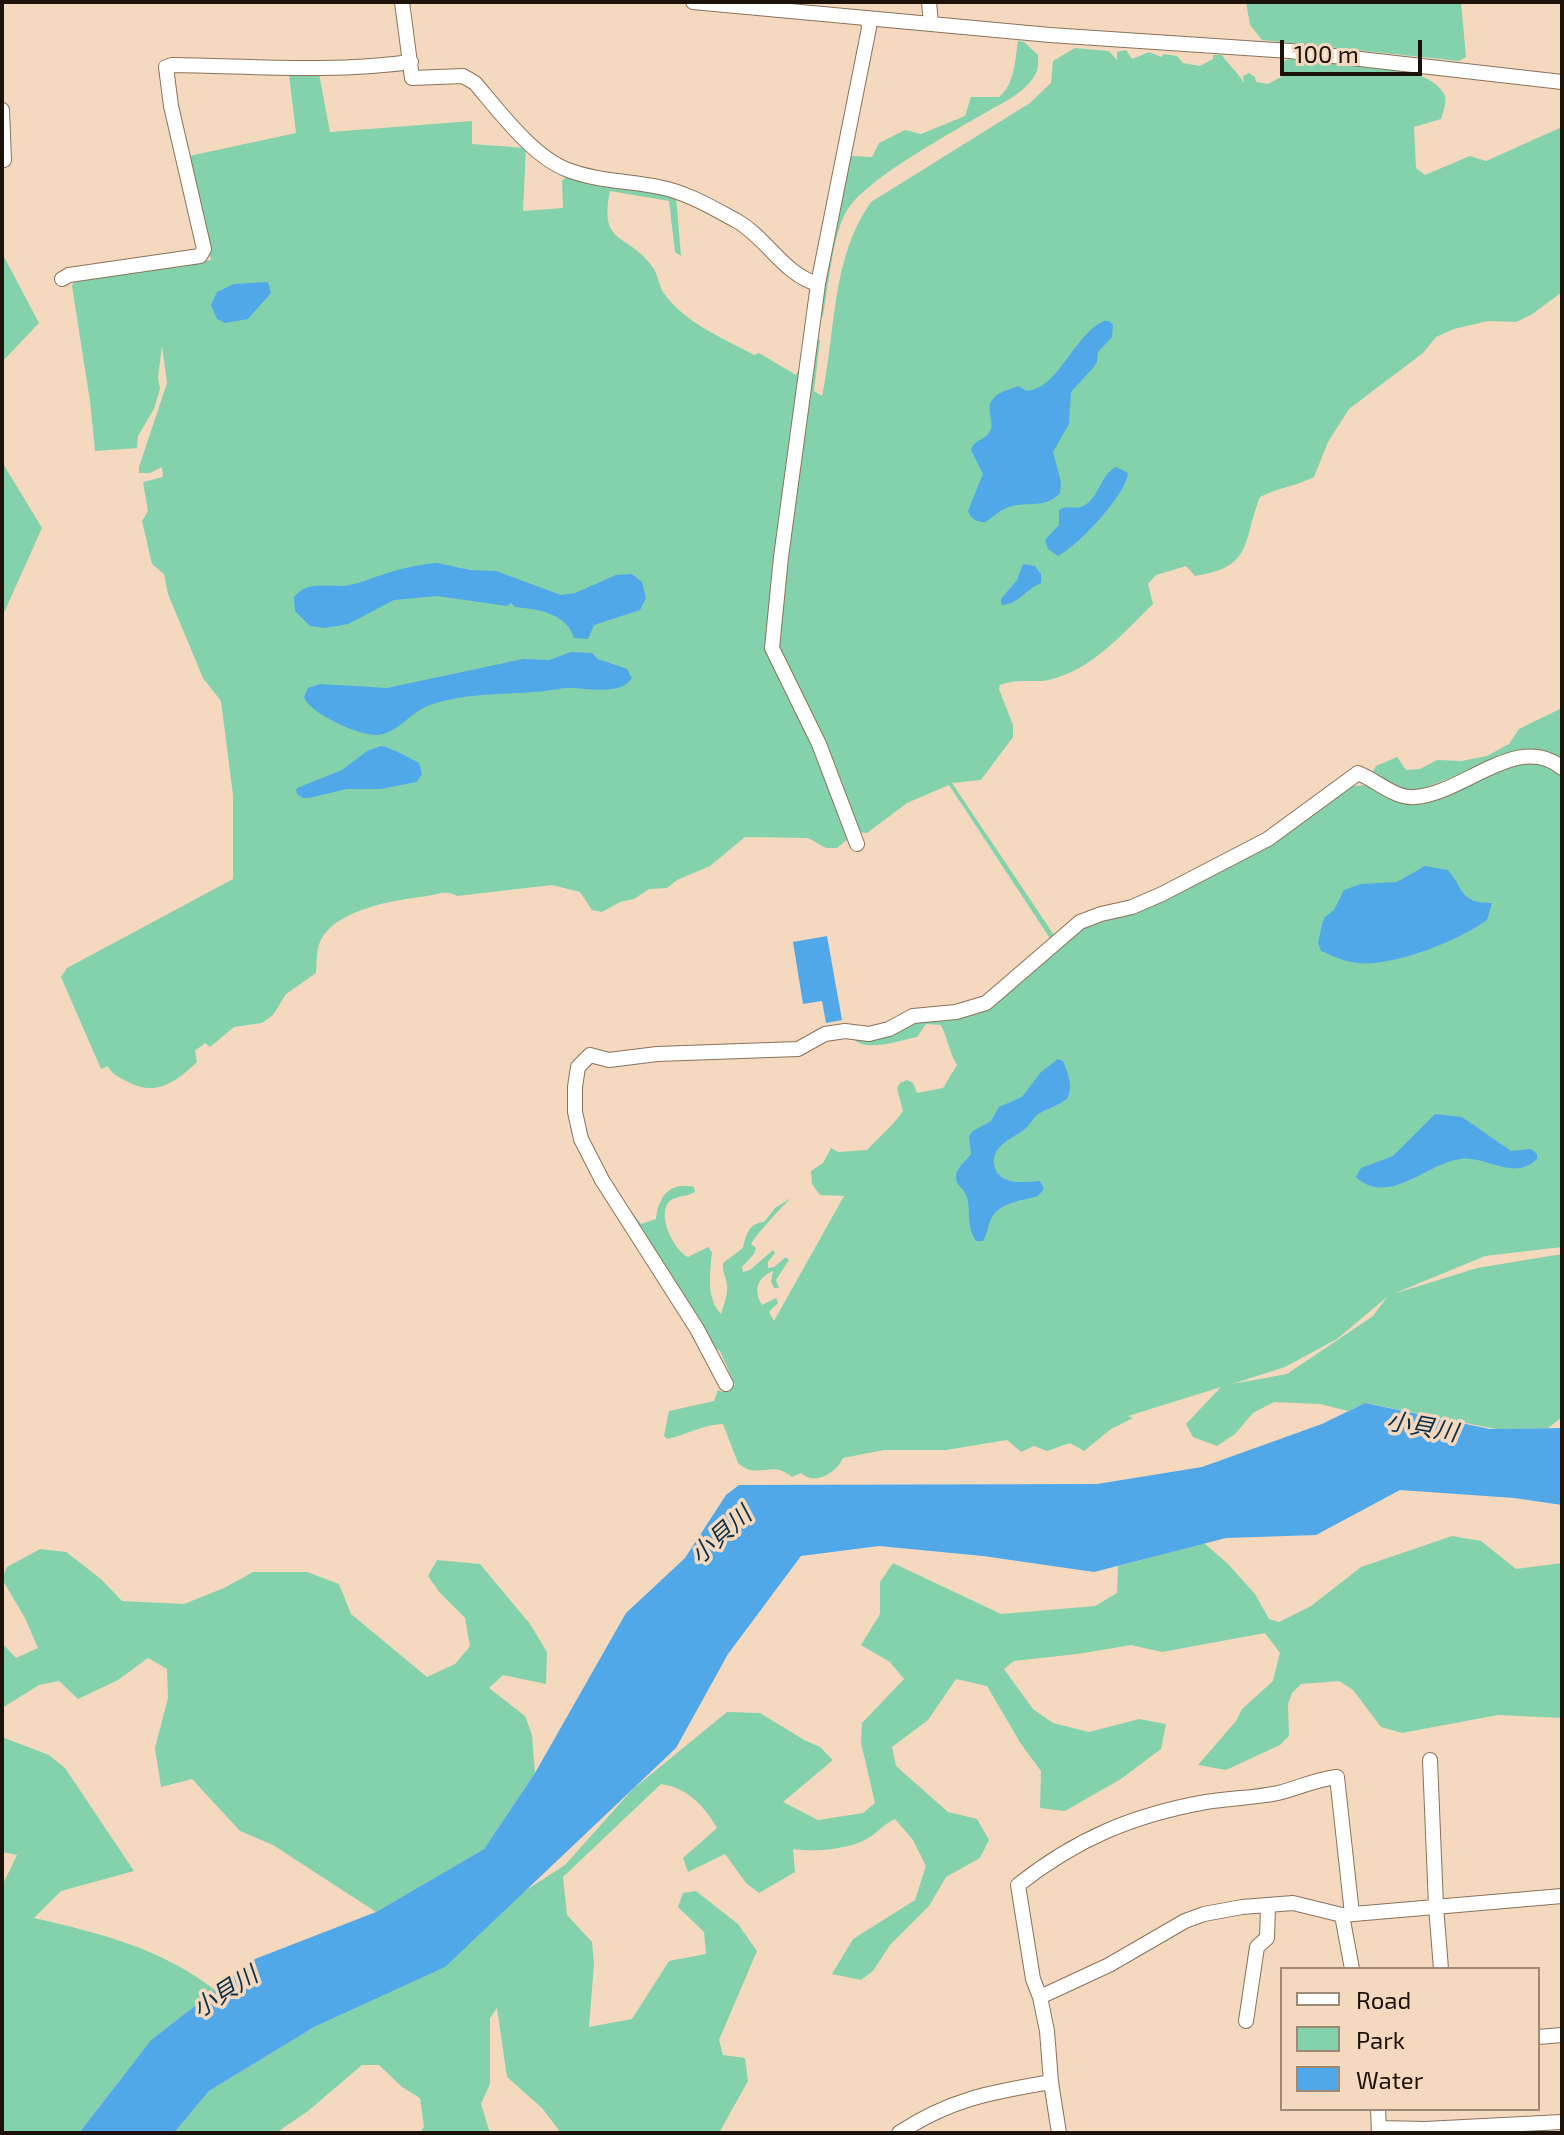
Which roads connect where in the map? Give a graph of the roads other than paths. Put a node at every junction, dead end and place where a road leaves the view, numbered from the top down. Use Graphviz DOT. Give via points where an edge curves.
graph roads {
  1 [pos="402,2"];
  2 [pos="693,2"];
  3 [pos="929,2"];
  4 [pos="868,18"];
  5 [pos="931,24"];
  6 [pos="411,62"];
  7 [pos="1562,82"];
  8 [pos="2,110"];
  9 [pos="4,160"];
  10 [pos="62,279"];
  11 [pos="818,284"];
  12 [pos="1562,768"];
  13 [pos="857,844"];
  14 [pos="726,1384"];
  15 [pos="1430,1760"];
  16 [pos="1562,1896"];
  17 [pos="1268,1906"];
  18 [pos="1436,1906"];
  19 [pos="1347,1915"];
  20 [pos="1352,1967"];
  21 [pos="1441,1967"];
  22 [pos="1040,1997"];
  23 [pos="1246,2021"];
  24 [pos="1562,2035"];
  25 [pos="1540,2037"];
  26 [pos="1051,2082"];
  27 [pos="1536,2116"];
  28 [pos="1562,2122"];
  29 [pos="1379,2130"];
  30 [pos="1426,2131"];
  31 [pos="899,2133"];
  32 [pos="1059,2133"];
  1 -- 6 [label="street"];
  2 -- 4 [label="street"];
  3 -- 5 [label="street"];
  4 -- 5 [label="street"];
  4 -- 11 [label="street"];
  5 -- 7 [label="street" via="1400,61"];
  6 -- 10 [label="street" via="347,68 166,67 204,249 200,256"];
  6 -- 11 [label="street" via="412,78 463,76 475,83 529,142 565,169 678,192 752,231 785,265"];
  8 -- 9 [label="street"];
  11 -- 13 [label="street" via="772,648 819,744"];
  12 -- 14 [label="street" via="1544,757 1517,757 1414,797 1358,773 1268,839 1162,894 1080,922 986,1003 972,1009 924,1013 869,1034 825,1034 798,1049 609,1060 590,1055 578,1067 575,1087 581,1139"];
  15 -- 18 [label="street"];
  16 -- 18 [label="street"];
  17 -- 19 [label="street" via="1293,1903"];
  17 -- 22 [label="street" via="1185,1921"];
  17 -- 23 [label="street" via="1267,1938 1257,1947"];
  18 -- 19 [label="street"];
  18 -- 21 [label="street"];
  19 -- 20 [label="street"];
  19 -- 22 [label="street" via="1337,1777 1164,1812 1084,1840 1018,1885"];
  22 -- 26 [label="street"];
  24 -- 25 [label="street"];
  26 -- 31 [label="street" via="962,2100"];
  26 -- 32 [label="street"];
  27 -- 28 [label="street"];
  27 -- 30 [label="street"];
  29 -- 30 [label="street"];
}
